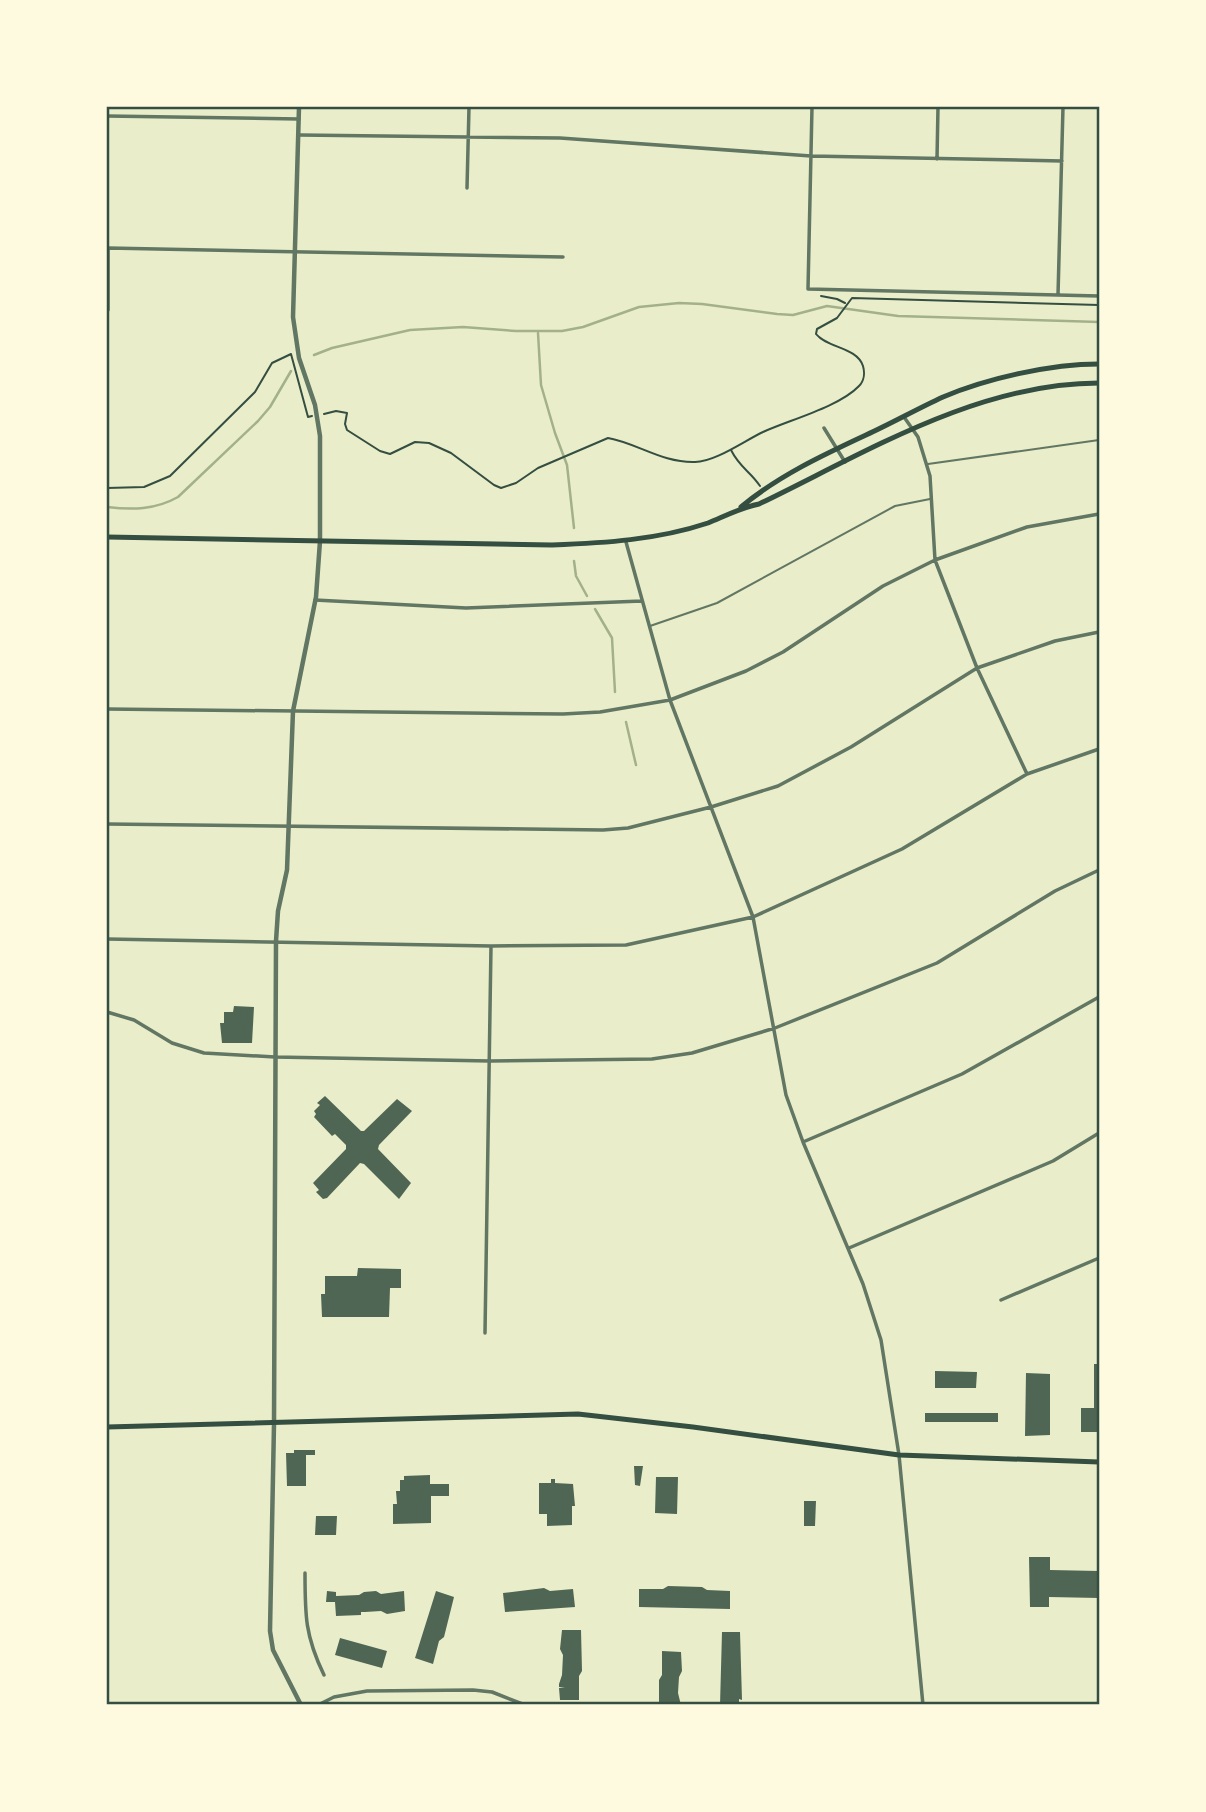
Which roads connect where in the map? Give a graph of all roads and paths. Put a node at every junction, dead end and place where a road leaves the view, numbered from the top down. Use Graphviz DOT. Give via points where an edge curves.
graph roads {
  1 [pos="299,107"];
  2 [pos="469,107"];
  3 [pos="812,107"];
  4 [pos="939,107"];
  5 [pos="1063,107"];
  6 [pos="107,116"];
  7 [pos="299,119"];
  8 [pos="299,135"];
  9 [pos="469,137"];
  10 [pos="811,156"];
  11 [pos="937,159"];
  12 [pos="1062,161"];
  13 [pos="467,188"];
  14 [pos="108,248"];
  15 [pos="294,252"];
  16 [pos="563,257"];
  17 [pos="816,289"];
  18 [pos="1058,295"];
  19 [pos="1099,296"];
  20 [pos="846,304"];
  21 [pos="1099,305"];
  22 [pos="108,310"];
  23 [pos="1099,364"];
  24 [pos="1099,383"];
  25 [pos="317,415"];
  26 [pos="904,417"];
  27 [pos="824,428"];
  28 [pos="912,428"];
  29 [pos="1099,440"];
  30 [pos="730,449"];
  31 [pos="837,449"];
  32 [pos="845,462"];
  33 [pos="927,464"];
  34 [pos="759,484"];
  35 [pos="107,488"];
  36 [pos="932,499"];
  37 [pos="739,509"];
  38 [pos="1099,514"];
  39 [pos="107,537"];
  40 [pos="320,541"];
  41 [pos="626,542"];
  42 [pos="935,560"];
  43 [pos="315,600"];
  44 [pos="642,601"];
  45 [pos="649,626"];
  46 [pos="1099,632"];
  47 [pos="977,668"];
  48 [pos="670,700"];
  49 [pos="107,709"];
  50 [pos="293,711"];
  51 [pos="1099,749"];
  52 [pos="1027,774"];
  53 [pos="711,807"];
  54 [pos="107,824"];
  55 [pos="289,827"];
  56 [pos="1099,870"];
  57 [pos="752,917"];
  58 [pos="107,939"];
  59 [pos="276,941"];
  60 [pos="491,946"];
  61 [pos="1099,997"];
  62 [pos="108,1012"];
  63 [pos="775,1028"];
  64 [pos="275,1057"];
  65 [pos="490,1060"];
  66 [pos="1099,1133"];
  67 [pos="803,1142"];
  68 [pos="849,1248"];
  69 [pos="1099,1258"];
  70 [pos="1001,1300"];
  71 [pos="485,1333"];
  72 [pos="274,1424"];
  73 [pos="107,1427"];
  74 [pos="899,1455"];
  75 [pos="1099,1462"];
  76 [pos="305,1573"];
  77 [pos="324,1675"];
  78 [pos="301,1705"];
  79 [pos="318,1705"];
  80 [pos="525,1705"];
  81 [pos="923,1705"];
  1 -- 7 [label="street"];
  2 -- 9 [label="street"];
  3 -- 10 [label="street"];
  4 -- 11 [label="street"];
  5 -- 12 [label="street"];
  6 -- 7 [label="street"];
  7 -- 8 [label="street"];
  8 -- 9 [label="street"];
  8 -- 15 [label="street"];
  9 -- 10 [label="street" via="560,138"];
  9 -- 13 [label="street"];
  10 -- 11 [label="street"];
  10 -- 17 [label="street" via="808,289"];
  11 -- 12 [label="street"];
  12 -- 18 [label="street"];
  14 -- 15 [label="street"];
  14 -- 22 [label="street"];
  15 -- 16 [label="street"];
  15 -- 25 [label="street" via="294,330"];
  17 -- 18 [label="street"];
  17 -- 20 [label="path" via="819,296"];
  18 -- 19 [label="street"];
  20 -- 21 [label="path" via="863,297"];
  20 -- 30 [label="path" via="837,318 816,334 860,359 862,383 823,408"];
  23 -- 26 [label="main road" via="1001,378"];
  24 -- 28 [label="main road" via="1021,393"];
  25 -- 30 [label="path" via="347,412 347,430 385,453 415,442 439,447 501,488 607,438 694,463"];
  25 -- 35 [label="path" via="308,417 291,355 285,355 272,363 255,392 170,476 144,486"];
  25 -- 40 [label="street"];
  26 -- 28 [label="street"];
  26 -- 31 [label="main road"];
  27 -- 31 [label="street"];
  28 -- 32 [label="main road"];
  28 -- 33 [label="street"];
  29 -- 33 [label="lane"];
  30 -- 34 [label="path" via="740,467"];
  31 -- 32 [label="street"];
  31 -- 37 [label="main road" via="762,490"];
  32 -- 37 [label="main road" via="759,504"];
  33 -- 36 [label="street"];
  36 -- 42 [label="street"];
  36 -- 45 [label="lane" via="895,506 717,603"];
  37 -- 41 [label="main road" via="707,523"];
  38 -- 42 [label="street" via="1027,527"];
  39 -- 40 [label="main road"];
  40 -- 41 [label="main road"];
  40 -- 43 [label="street"];
  41 -- 44 [label="street"];
  42 -- 47 [label="street"];
  42 -- 48 [label="street" via="883,586 783,652"];
  43 -- 44 [label="street" via="466,608"];
  43 -- 50 [label="street"];
  44 -- 45 [label="street"];
  45 -- 48 [label="street"];
  46 -- 47 [label="street" via="1055,641"];
  47 -- 52 [label="street"];
  47 -- 53 [label="street" via="851,747 778,786"];
  48 -- 50 [label="street" via="562,714"];
  48 -- 53 [label="street"];
  49 -- 50 [label="street"];
  50 -- 55 [label="street"];
  51 -- 52 [label="street"];
  52 -- 57 [label="street" via="902,849"];
  53 -- 55 [label="street" via="603,830"];
  53 -- 57 [label="street"];
  54 -- 55 [label="street"];
  55 -- 59 [label="street"];
  56 -- 63 [label="street" via="1055,891 937,963"];
  57 -- 60 [label="street" via="626,945"];
  57 -- 63 [label="street"];
  58 -- 59 [label="street"];
  59 -- 60 [label="street"];
  59 -- 64 [label="street"];
  60 -- 65 [label="street"];
  61 -- 67 [label="street" via="962,1073"];
  62 -- 64 [label="street" via="204,1053"];
  63 -- 65 [label="street" via="692,1053 652,1059"];
  63 -- 67 [label="street" via="786,1095"];
  64 -- 65 [label="street"];
  64 -- 72 [label="street"];
  65 -- 71 [label="street"];
  66 -- 68 [label="street" via="1053,1161"];
  67 -- 68 [label="street"];
  68 -- 74 [label="street" via="881,1339"];
  69 -- 70 [label="street"];
  72 -- 73 [label="main road"];
  72 -- 74 [label="main road" via="578,1414"];
  72 -- 78 [label="street" via="270,1631 273,1650"];
  74 -- 75 [label="main road"];
  74 -- 81 [label="street"];
  76 -- 77 [label="street" via="307,1632"];
  79 -- 80 [label="street" via="334,1696 367,1690 492,1692"];
}
